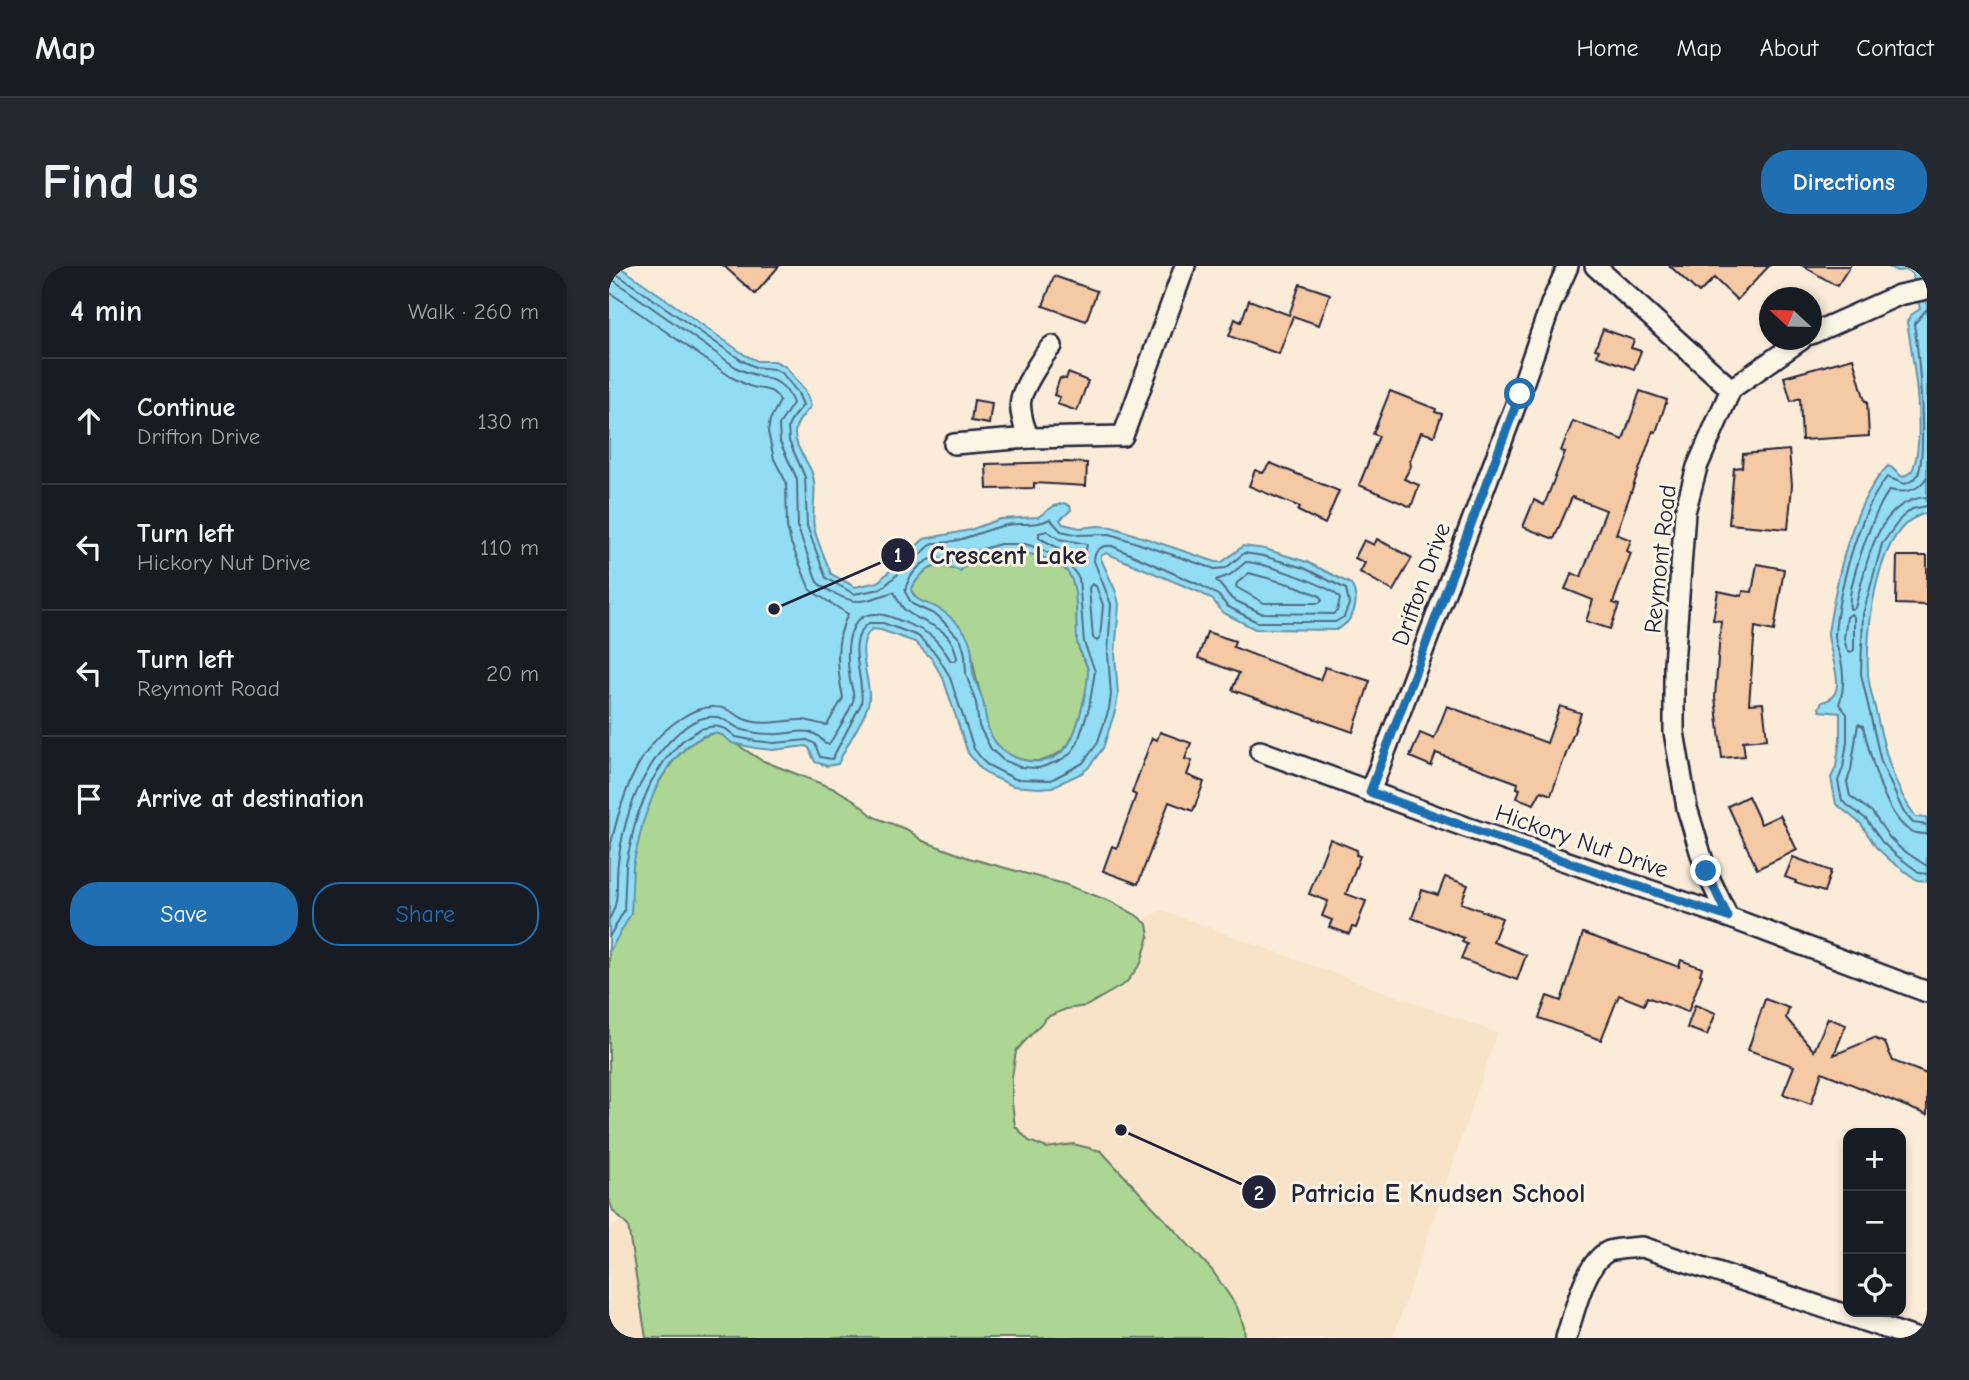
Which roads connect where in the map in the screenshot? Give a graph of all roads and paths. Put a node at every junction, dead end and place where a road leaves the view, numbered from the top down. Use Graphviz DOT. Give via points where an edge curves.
graph roads {
  1 [pos="1185,266"];
  2 [pos="1567,266"];
  3 [pos="1595,266"];
  4 [pos="1920,290"];
  5 [pos="1822,329"];
  6 [pos="1052,346"];
  7 [pos="1787,350"];
  8 [pos="1731,389"];
  9 [pos="1030,438"];
  10 [pos="954,444"];
  11 [pos="1260,751"];
  12 [pos="1370,792"];
  13 [pos="1728,917"];
  14 [pos="1927,992"];
  15 [pos="1566,1338"];
  16 [pos="1915,1338"];
  1 -- 9 [label="street" via="1123,436"];
  2 -- 12 [label="street, Drifton Drive"];
  3 -- 8 [label="street"];
  4 -- 5 [label="street"];
  6 -- 9 [label="street" via="1020,400"];
  7 -- 8 [label="street"];
  8 -- 13 [label="street, Reymont Road" via="1696,467 1685,512 1674,664 1674,732 1687,808 1706,871"];
  9 -- 10 [label="street"];
  11 -- 12 [label="street, Hickory Nut Drive"];
  12 -- 13 [label="street, Hickory Nut Drive"];
  13 -- 14 [label="street, Hickory Nut Drive"];
  15 -- 16 [label="street" via="1596,1258 1610,1251 1642,1247"];
}
